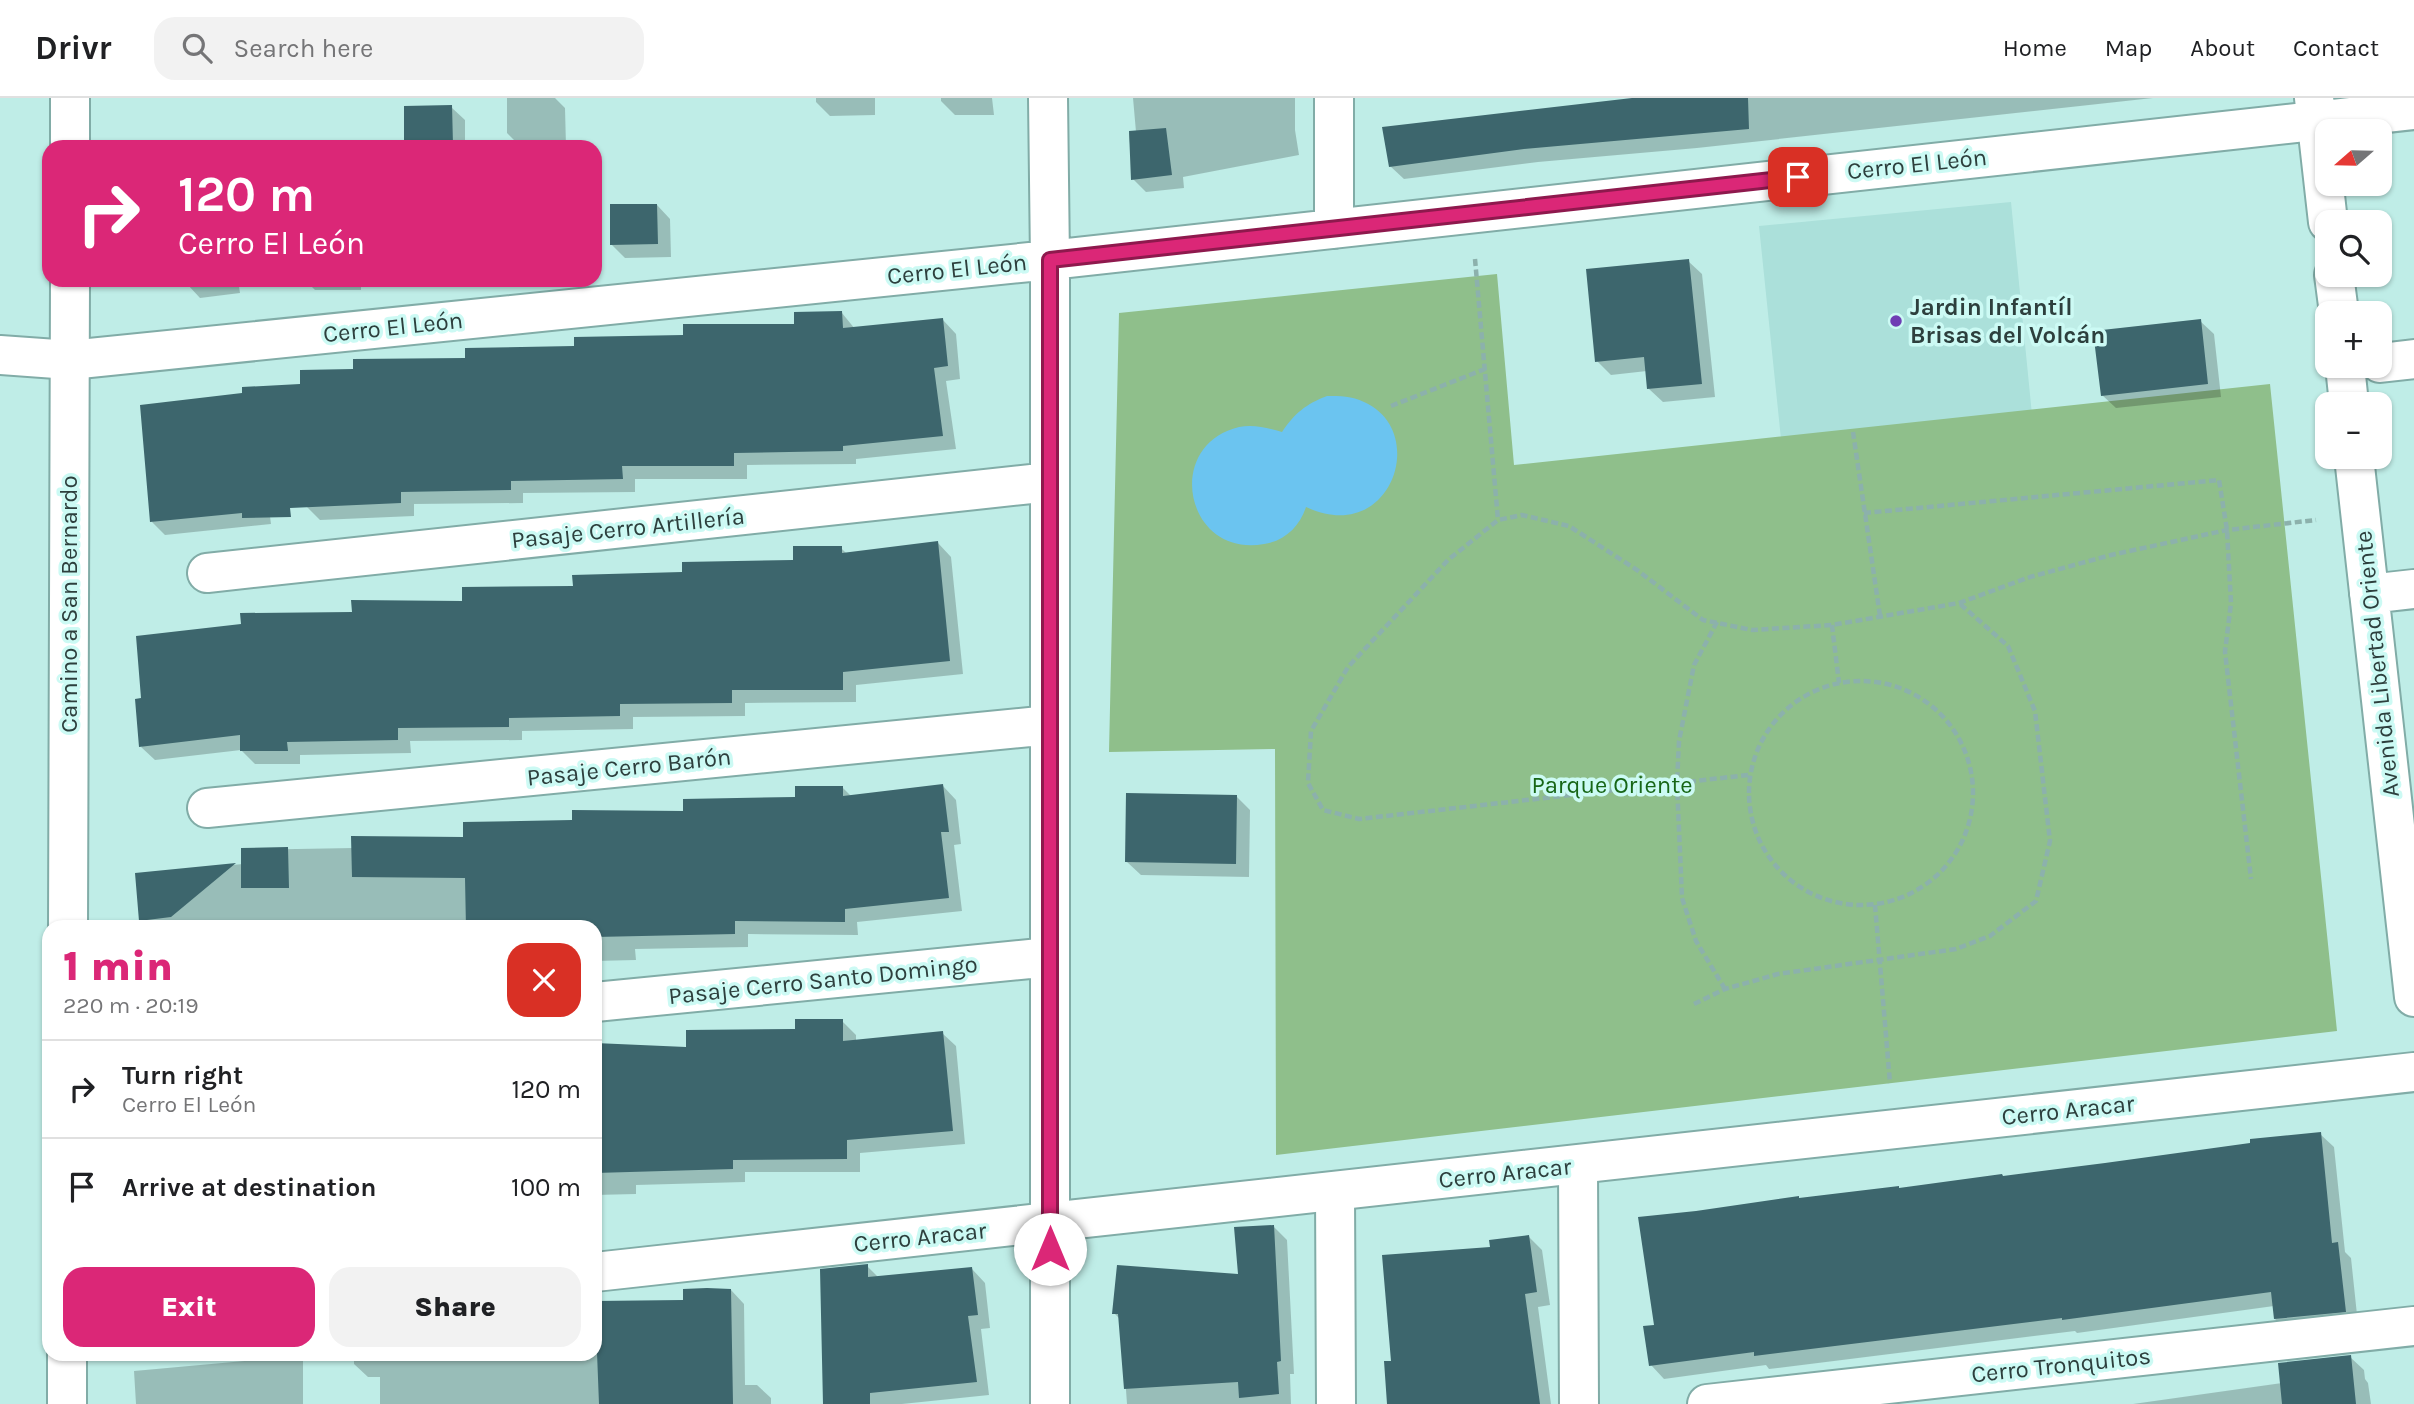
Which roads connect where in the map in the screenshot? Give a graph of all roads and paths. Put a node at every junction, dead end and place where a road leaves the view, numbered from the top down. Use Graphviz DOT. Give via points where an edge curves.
graph roads {
  1 [pos="70,98"];
  2 [pos="1048,98"];
  3 [pos="1334,98"];
  4 [pos="2316,109"];
  5 [pos="2414,110"];
  6 [pos="70,140"];
  7 [pos="2327,210"];
  8 [pos="1471,213"];
  9 [pos="1334,229"];
  10 [pos="1050,260"];
  11 [pos="70,287"];
  12 [pos="0,355"];
  13 [pos="2414,359"];
  14 [pos="70,360"];
  15 [pos="2392,362"];
  16 [pos="1485,369"];
  17 [pos="1391,406"];
  18 [pos="1853,432"];
  19 [pos="2355,469"];
  20 [pos="1050,482"];
  21 [pos="1864,513"];
  22 [pos="2360,515"];
  23 [pos="1498,520"];
  24 [pos="2227,530"];
  25 [pos="207,573"];
  26 [pos="2414,589"];
  27 [pos="2370,594"];
  28 [pos="1959,603"];
  29 [pos="1880,616"];
  30 [pos="1717,622"];
  31 [pos="1832,625"];
  32 [pos="1839,683"];
  33 [pos="1050,725"];
  34 [pos="1748,775"];
  35 [pos="1677,783"];
  36 [pos="207,808"];
  37 [pos="2404,822"];
  38 [pos="2251,879"];
  39 [pos="1875,905"];
  40 [pos="68,920"];
  41 [pos="1051,957"];
  42 [pos="1879,960"];
  43 [pos="1726,989"];
  44 [pos="2414,997"];
  45 [pos="602,1001"];
  46 [pos="1695,1004"];
  47 [pos="2414,1072"];
  48 [pos="1892,1129"];
  49 [pos="1578,1164"];
  50 [pos="1335,1192"];
  51 [pos="1050,1223"];
  52 [pos="602,1271"];
  53 [pos="2414,1326"];
  54 [pos="67,1361"];
  55 [pos="67,1404"];
  56 [pos="1050,1404"];
  57 [pos="1336,1404"];
  58 [pos="1579,1404"];
  59 [pos="1707,1404"];
  1 -- 6 [label="street"];
  2 -- 10 [label="street"];
  3 -- 9 [label="street"];
  4 -- 5 [label="street, Cerro El León"];
  4 -- 7 [label="street"];
  4 -- 8 [label="street, Cerro El León"];
  8 -- 9 [label="street, Cerro El León"];
  8 -- 16 [label="path"];
  9 -- 10 [label="street, Cerro El León"];
  10 -- 14 [label="street, Cerro El León"];
  10 -- 20 [label="street"];
  11 -- 14 [label="street, Camino a San Bernardo"];
  12 -- 14 [label="street, Cerro El León"];
  13 -- 15 [label="street"];
  14 -- 40 [label="street, Camino a San Bernardo"];
  16 -- 17 [label="path"];
  16 -- 23 [label="path"];
  18 -- 21 [label="path"];
  19 -- 22 [label="street, Avenida Libertad Oriente"];
  20 -- 25 [label="street, Pasaje Cerro Artillería"];
  20 -- 33 [label="street"];
  21 -- 24 [label="path" via="2218,480"];
  21 -- 29 [label="path"];
  22 -- 24 [label="path"];
  22 -- 27 [label="street, Avenida Libertad Oriente"];
  23 -- 30 [label="path" via="1522,515 1569,526 1703,620"];
  23 -- 35 [label="path" via="1448,560 1348,667 1311,732 1308,783 1323,810 1359,819"];
  24 -- 28 [label="path" via="2030,577"];
  24 -- 38 [label="path" via="2231,603 2225,652"];
  26 -- 27 [label="street"];
  27 -- 37 [label="street, Avenida Libertad Oriente"];
  28 -- 29 [label="path"];
  28 -- 42 [label="path" via="2008,646 2035,711 2050,841 2036,901 1990,936 1956,948"];
  29 -- 31 [label="path"];
  30 -- 31 [label="path" via="1752,630"];
  30 -- 35 [label="path" via="1694,665 1679,741"];
  31 -- 32 [label="path"];
  32 -- 34 [label="path" via="1817,688 1785,709 1762,738"];
  32 -- 39 [label="path" via="1891,684 1925,700 1953,727 1969,761 1974,797 1966,833 1948,865 1920,889"];
  33 -- 36 [label="street, Pasaje Cerro Barón"];
  33 -- 41 [label="street"];
  34 -- 35 [label="path"];
  34 -- 39 [label="path" via="1750,812 1758,835 1784,876 1815,896 1850,905"];
  35 -- 43 [label="path" via="1682,898 1696,941"];
  37 -- 44 [label="street, Avenida Libertad Oriente"];
  39 -- 42 [label="path"];
  41 -- 45 [label="street, Pasaje Cerro Santo Domingo"];
  41 -- 51 [label="street"];
  42 -- 43 [label="path" via="1778,974"];
  42 -- 48 [label="path"];
  43 -- 46 [label="path"];
  47 -- 48 [label="street, Cerro Aracar"];
  48 -- 49 [label="street, Cerro Aracar"];
  49 -- 50 [label="street, Cerro Aracar"];
  49 -- 58 [label="street"];
  50 -- 51 [label="street, Cerro Aracar"];
  50 -- 57 [label="street"];
  51 -- 52 [label="street, Cerro Aracar"];
  51 -- 56 [label="street"];
  53 -- 59 [label="street, Cerro Tronquitos"];
  54 -- 55 [label="street"];
}
